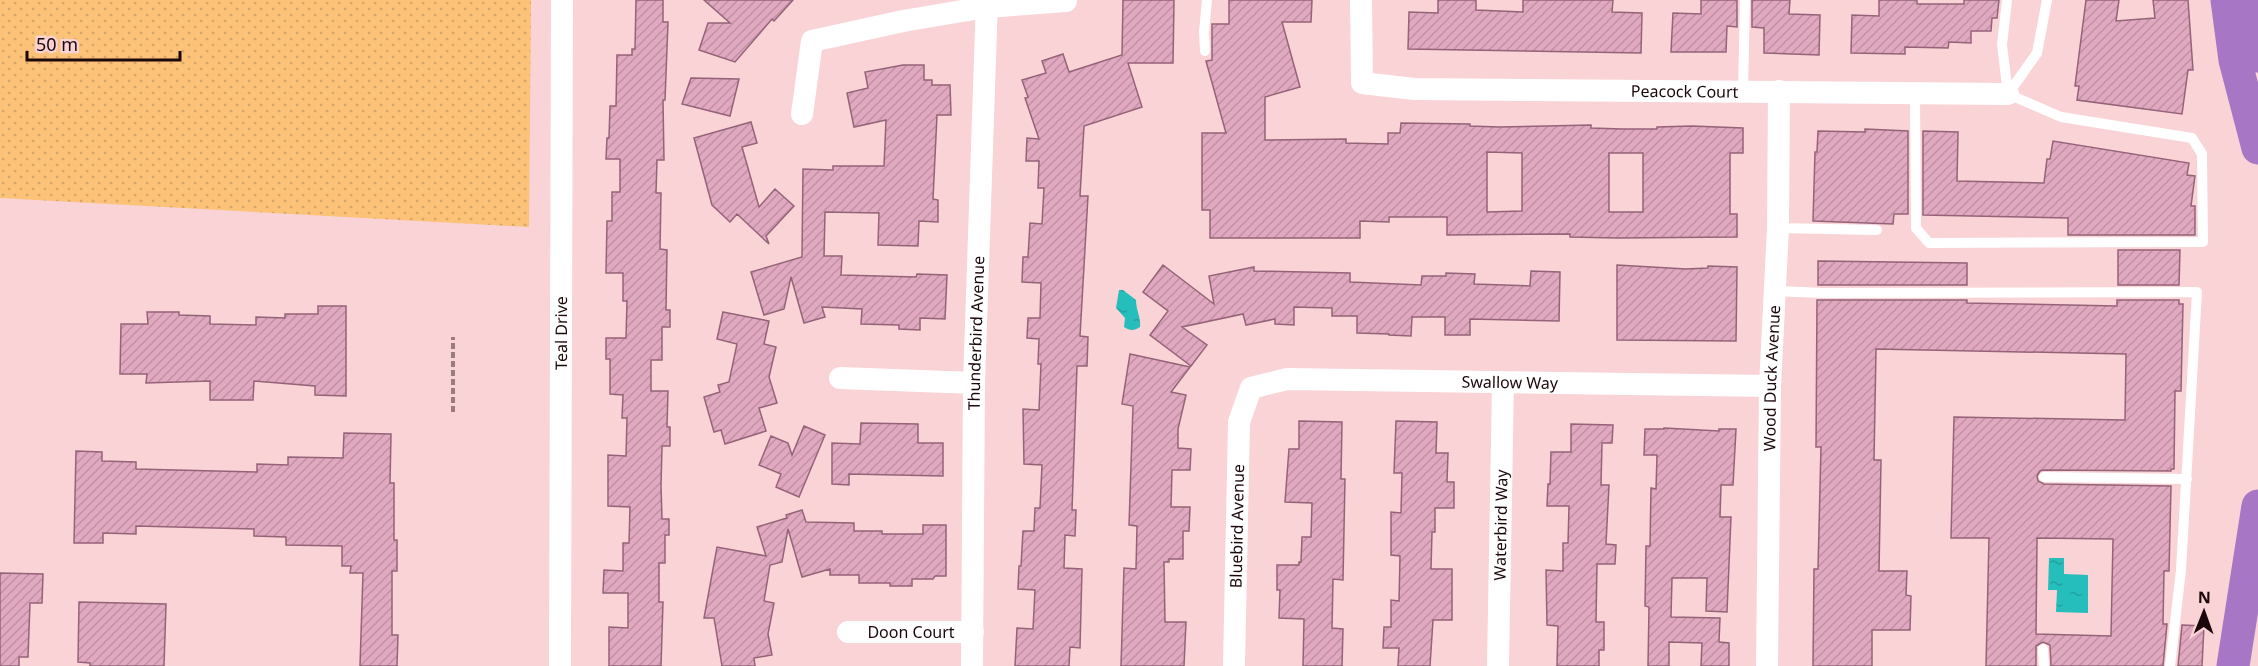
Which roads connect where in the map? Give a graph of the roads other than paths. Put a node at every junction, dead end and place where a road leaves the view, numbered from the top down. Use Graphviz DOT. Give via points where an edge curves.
graph roads {
  1 [pos="562,0"];
  2 [pos="1207,0"];
  3 [pos="1361,0"];
  4 [pos="1745,0"];
  5 [pos="2007,0"];
  6 [pos="2047,0"];
  7 [pos="2227,0"];
  8 [pos="2255,0"];
  9 [pos="1066,1"];
  10 [pos="987,4"];
  11 [pos="1205,51"];
  12 [pos="2258,56"];
  13 [pos="1743,91"];
  14 [pos="1779,91"];
  15 [pos="1915,93"];
  16 [pos="2008,94"];
  17 [pos="802,114"];
  18 [pos="2258,148"];
  19 [pos="1778,228"];
  20 [pos="1877,230"];
  21 [pos="1775,291"];
  22 [pos="840,378"];
  23 [pos="974,382"];
  24 [pos="1503,383"];
  25 [pos="1770,386"];
  26 [pos="1251,388"];
  27 [pos="2044,477"];
  28 [pos="2187,478"];
  29 [pos="2258,506"];
  30 [pos="849,632"];
  31 [pos="973,632"];
  32 [pos="2043,649"];
  33 [pos="560,666"];
  34 [pos="972,666"];
  35 [pos="1234,666"];
  36 [pos="1498,666"];
  37 [pos="1767,666"];
  38 [pos="2043,666"];
  39 [pos="2170,666"];
  40 [pos="2233,666"];
  1 -- 33 [label="street, Teal Drive"];
  2 -- 11 [label="lane"];
  3 -- 13 [label="street, Peacock Court" via="1362,83 1414,89"];
  4 -- 13 [label="lane"];
  5 -- 16 [label="lane" via="2002,45"];
  6 -- 16 [label="lane" via="2037,53"];
  7 -- 18 [label="highway" via="2235,60"];
  8 -- 12 [label="highway"];
  9 -- 10 [label="street"];
  10 -- 17 [label="street" via="812,41"];
  10 -- 23 [label="street, Thunderbird Avenue"];
  13 -- 14 [label="street, Peacock Court"];
  14 -- 15 [label="street, Peacock Court"];
  14 -- 19 [label="street, Wood Duck Avenue"];
  15 -- 16 [label="street, Peacock Court"];
  15 -- 16 [label="lane" via="1916,228 1929,243 2203,242 2202,154 2192,138 2061,117"];
  19 -- 20 [label="lane"];
  19 -- 21 [label="street, Wood Duck Avenue"];
  21 -- 25 [label="street, Wood Duck Avenue"];
  21 -- 28 [label="lane" via="2197,292"];
  22 -- 23 [label="street"];
  23 -- 31 [label="street, Thunderbird Avenue"];
  24 -- 25 [label="street, Swallow Way"];
  24 -- 26 [label="street, Swallow Way" via="1287,379"];
  24 -- 36 [label="street, Waterbird Way"];
  25 -- 37 [label="street, Wood Duck Avenue"];
  26 -- 35 [label="street, Bluebird Avenue" via="1239,422"];
  27 -- 28 [label="lane"];
  28 -- 39 [label="lane"];
  29 -- 40 [label="highway"];
  30 -- 31 [label="street, Doon Court"];
  31 -- 34 [label="street, Thunderbird Avenue"];
  32 -- 38 [label="lane"];
}
